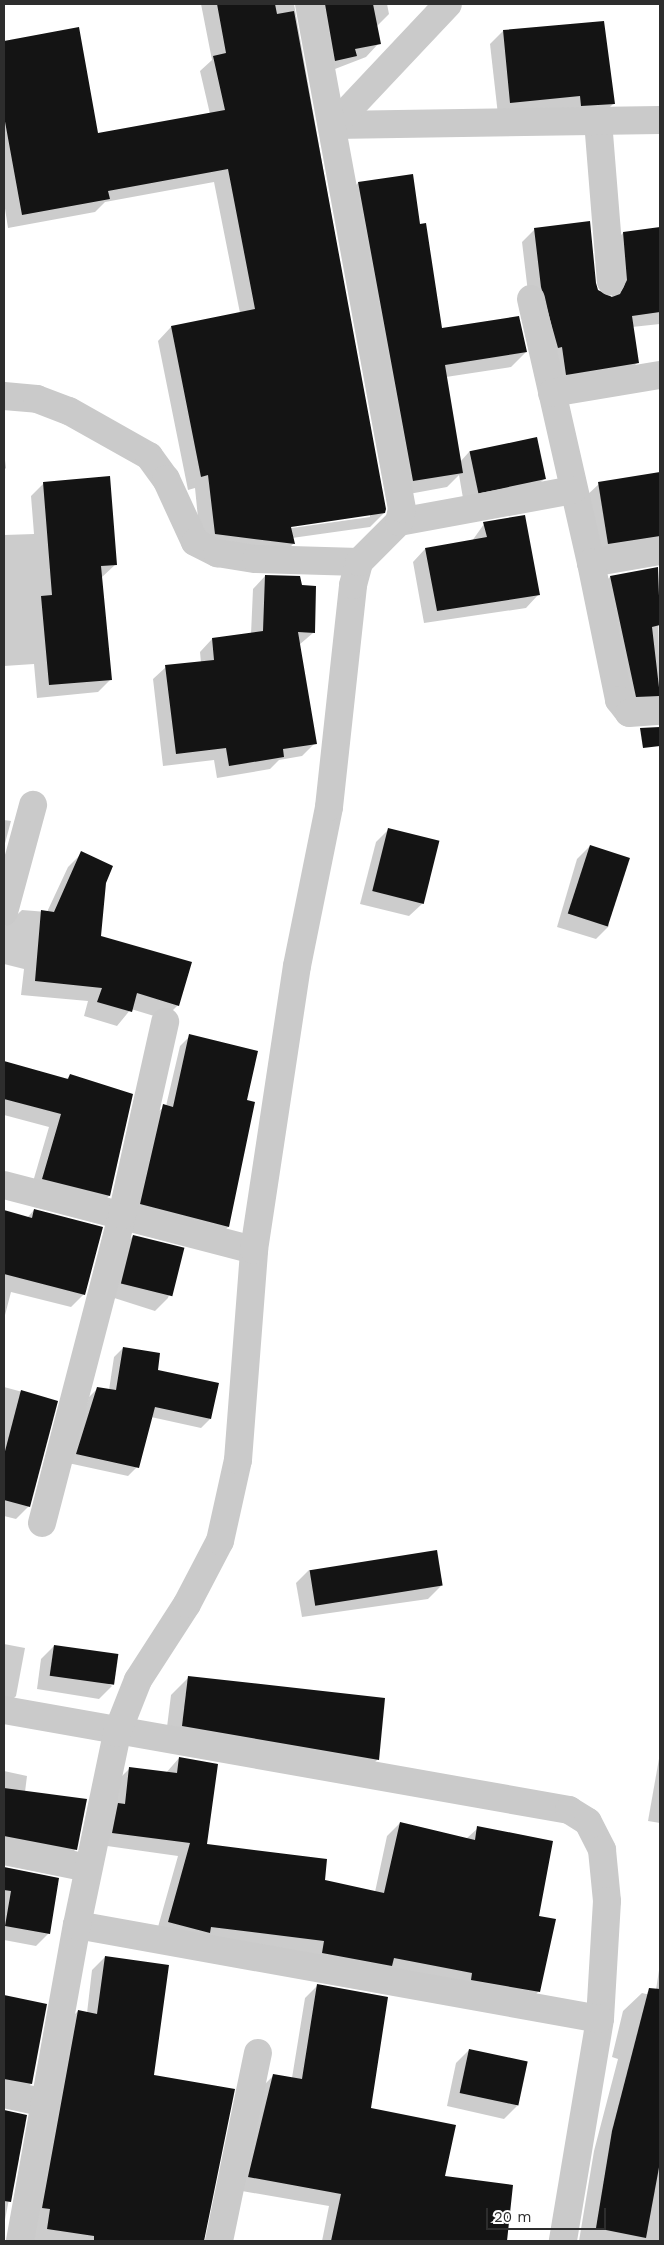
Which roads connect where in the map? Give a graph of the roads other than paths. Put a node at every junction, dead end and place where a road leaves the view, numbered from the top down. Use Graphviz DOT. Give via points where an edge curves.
graph roads {
  1 [pos="309,4"];
  2 [pos="448,4"];
  3 [pos="660,120"];
  4 [pos="598,121"];
  5 [pos="334,125"];
  6 [pos="611,282"];
  7 [pos="531,299"];
  8 [pos="660,375"];
  9 [pos="552,393"];
  10 [pos="4,396"];
  11 [pos="573,490"];
  12 [pos="399,522"];
  13 [pos="660,550"];
  14 [pos="359,562"];
  15 [pos="592,563"];
  16 [pos="660,711"];
  17 [pos="33,806"];
  18 [pos="4,912"];
  19 [pos="164,1022"];
  20 [pos="4,1185"];
  21 [pos="122,1215"];
  22 [pos="254,1250"];
  23 [pos="42,1523"];
  24 [pos="4,1710"];
  25 [pos="118,1733"];
  26 [pos="4,1850"];
  27 [pos="88,1868"];
  28 [pos="77,1924"];
  29 [pos="600,2019"];
  30 [pos="258,2052"];
  31 [pos="4,2094"];
  32 [pos="46,2103"];
  33 [pos="20,2241"];
  34 [pos="219,2241"];
  35 [pos="564,2241"];
  1 -- 5 [label="street"];
  2 -- 5 [label="street"];
  3 -- 4 [label="street"];
  4 -- 5 [label="street"];
  4 -- 6 [label="street"];
  5 -- 12 [label="street" via="402,509"];
  7 -- 9 [label="street"];
  8 -- 9 [label="street"];
  9 -- 11 [label="street"];
  10 -- 14 [label="street" via="37,399 69,411 149,456 166,479 195,542 217,553 256,559"];
  11 -- 12 [label="street"];
  11 -- 15 [label="street"];
  12 -- 14 [label="street"];
  13 -- 15 [label="street"];
  14 -- 22 [label="street" via="352,585 329,807 297,966"];
  15 -- 16 [label="street" via="619,700 629,713"];
  17 -- 18 [label="street"];
  19 -- 21 [label="street"];
  20 -- 21 [label="street"];
  21 -- 22 [label="street"];
  21 -- 23 [label="street"];
  22 -- 25 [label="street" via="238,1460 220,1541 187,1604 138,1680"];
  24 -- 25 [label="street"];
  25 -- 27 [label="street"];
  25 -- 29 [label="street" via="569,1810 588,1822 602,1850 607,1900"];
  26 -- 27 [label="street"];
  27 -- 28 [label="street"];
  28 -- 29 [label="street"];
  28 -- 32 [label="street"];
  29 -- 35 [label="street"];
  30 -- 34 [label="street"];
  31 -- 32 [label="street"];
  32 -- 33 [label="street"];
}
